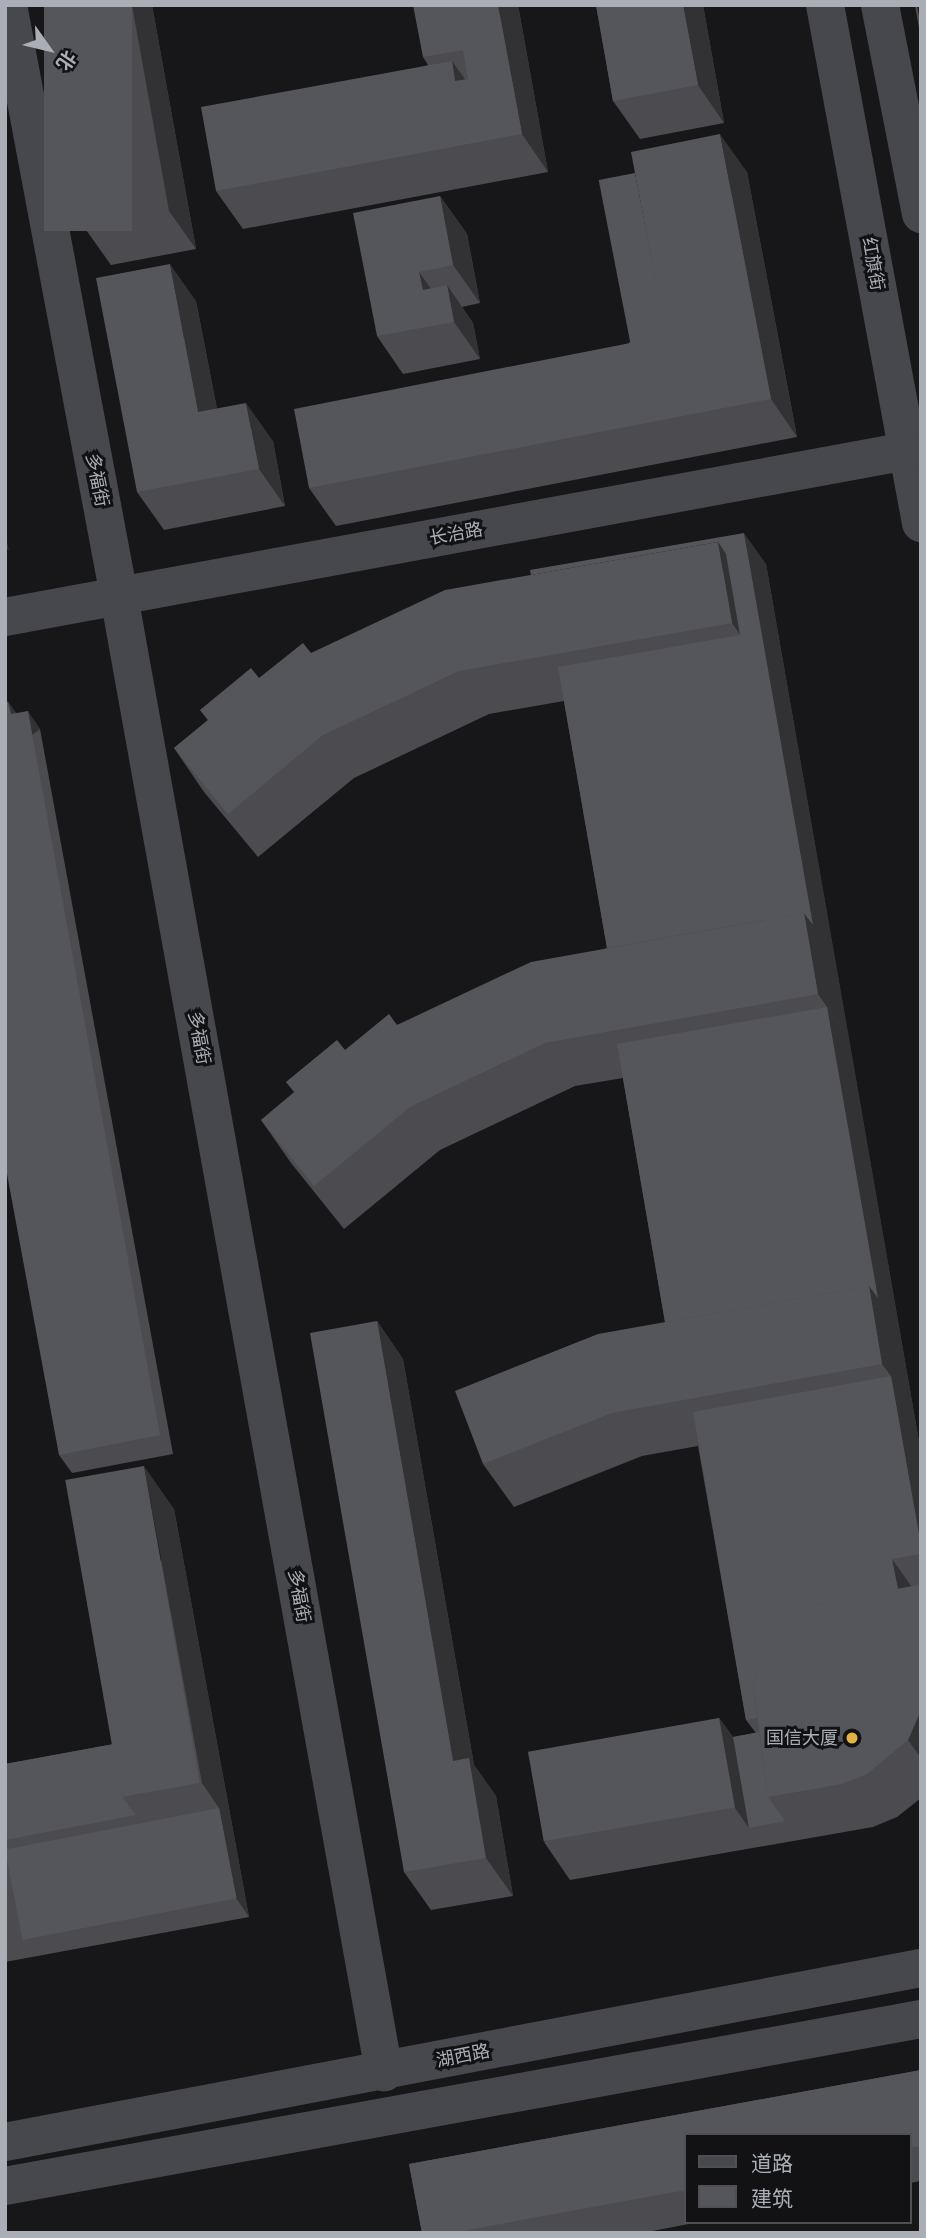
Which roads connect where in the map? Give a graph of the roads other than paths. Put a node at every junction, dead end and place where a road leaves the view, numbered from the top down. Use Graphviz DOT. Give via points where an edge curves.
graph roads {
  1 [pos="8,5"];
  2 [pos="825,5"];
  3 [pos="880,5"];
  4 [pos="921,214"];
  5 [pos="907,451"];
  6 [pos="921,523"];
  7 [pos="119,596"];
  8 [pos="5,617"];
  9 [pos="921,1968"];
  10 [pos="921,2019"];
  11 [pos="384,2071"];
  12 [pos="5,2142"];
  13 [pos="5,2186"];
  1 -- 7 [label="street, 多福街"];
  2 -- 5 [label="street, 红旗街"];
  3 -- 4 [label="street"];
  5 -- 6 [label="street, 红旗街"];
  5 -- 7 [label="street, 长治路"];
  7 -- 8 [label="street, 长治路"];
  7 -- 11 [label="street, 多福街"];
  9 -- 11 [label="street, 湖西路"];
  10 -- 13 [label="street"];
  11 -- 12 [label="street, 湖西路"];
}
